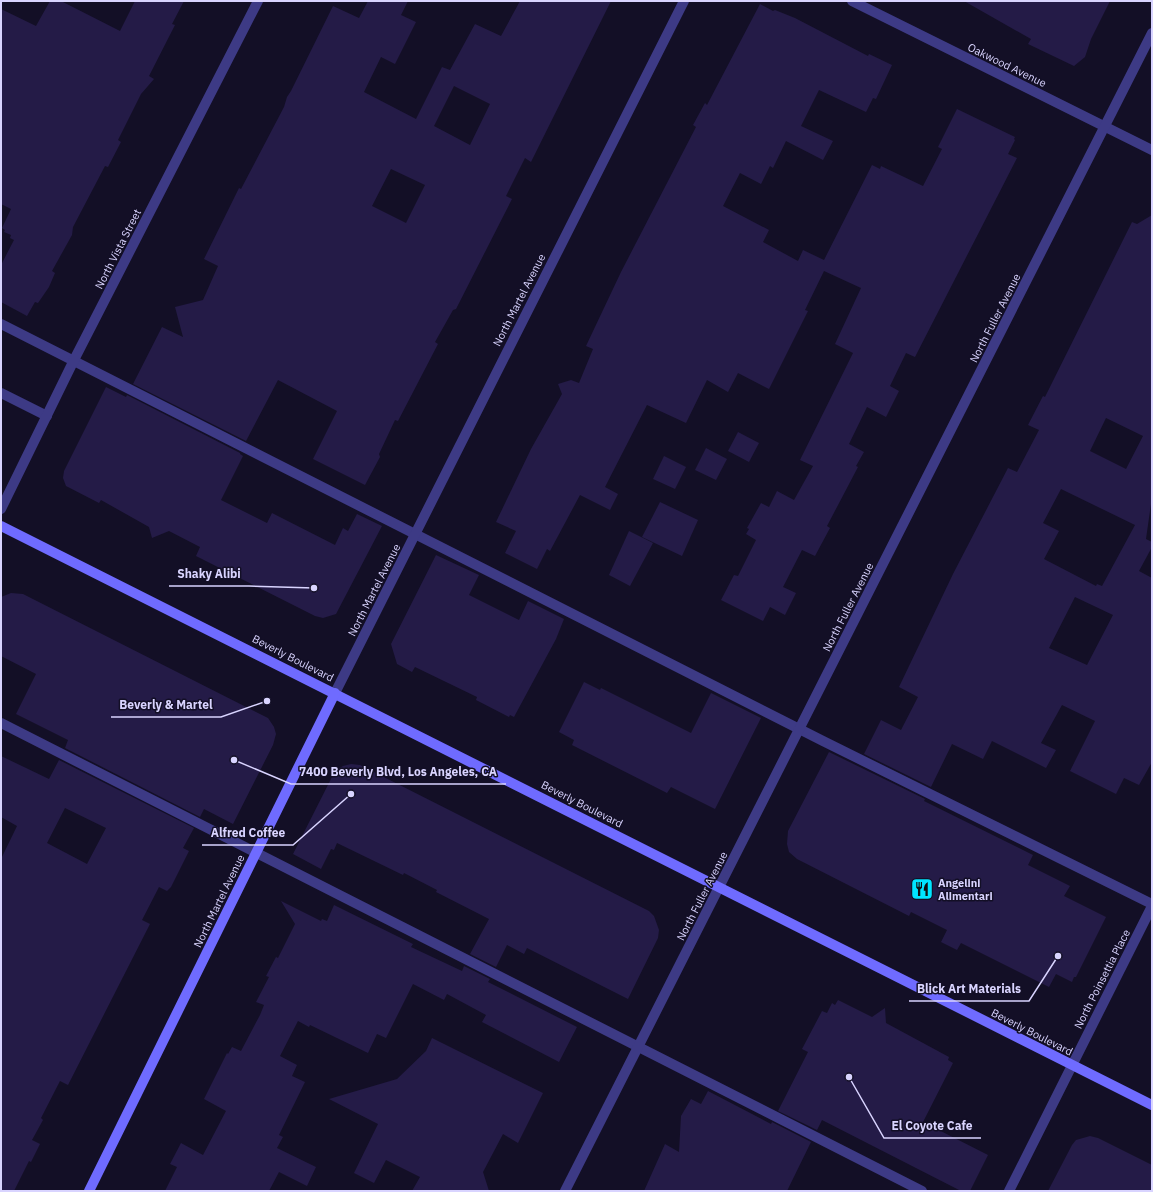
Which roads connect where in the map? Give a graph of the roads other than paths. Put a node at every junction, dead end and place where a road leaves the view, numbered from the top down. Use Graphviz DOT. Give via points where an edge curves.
graph roads {
  1 [pos="258,1"];
  2 [pos="684,1"];
  3 [pos="852,1"];
  4 [pos="1152,33"];
  5 [pos="1105,126"];
  6 [pos="1152,150"];
  7 [pos="1,324"];
  8 [pos="74,360"];
  9 [pos="1,393"];
  10 [pos="47,416"];
  11 [pos="1,509"];
  12 [pos="1,526"];
  13 [pos="415,534"];
  14 [pos="335,694"];
  15 [pos="1,723"];
  16 [pos="800,729"];
  17 [pos="257,852"];
  18 [pos="720,887"];
  19 [pos="1152,905"];
  20 [pos="638,1047"];
  21 [pos="1072,1065"];
  22 [pos="1152,1105"];
  23 [pos="89,1191"];
  24 [pos="565,1191"];
  25 [pos="922,1191"];
  26 [pos="1009,1191"];
  1 -- 8 [label="street, North Vista Street"];
  2 -- 13 [label="street, North Martel Avenue"];
  3 -- 5 [label="street, Oakwood Avenue"];
  4 -- 5 [label="street, North Fuller Avenue"];
  5 -- 6 [label="street, Oakwood Avenue"];
  5 -- 16 [label="street, North Fuller Avenue"];
  7 -- 8 [label="street"];
  8 -- 10 [label="street, North Vista Street"];
  8 -- 13 [label="street"];
  9 -- 10 [label="street"];
  10 -- 11 [label="street, North Vista Street"];
  12 -- 14 [label="main road, Beverly Boulevard"];
  13 -- 14 [label="street, North Martel Avenue"];
  13 -- 16 [label="street"];
  14 -- 17 [label="main road, North Martel Avenue"];
  14 -- 18 [label="main road, Beverly Boulevard"];
  15 -- 17 [label="street"];
  16 -- 18 [label="street, North Fuller Avenue"];
  16 -- 19 [label="street"];
  17 -- 20 [label="street"];
  17 -- 23 [label="main road, North Martel Avenue"];
  18 -- 20 [label="street, North Fuller Avenue"];
  18 -- 21 [label="main road, Beverly Boulevard"];
  19 -- 21 [label="street, North Poinsettia Place"];
  20 -- 24 [label="street, North Fuller Avenue"];
  20 -- 25 [label="street"];
  21 -- 22 [label="main road, Beverly Boulevard"];
  21 -- 26 [label="street, North Poinsettia Place"];
}
